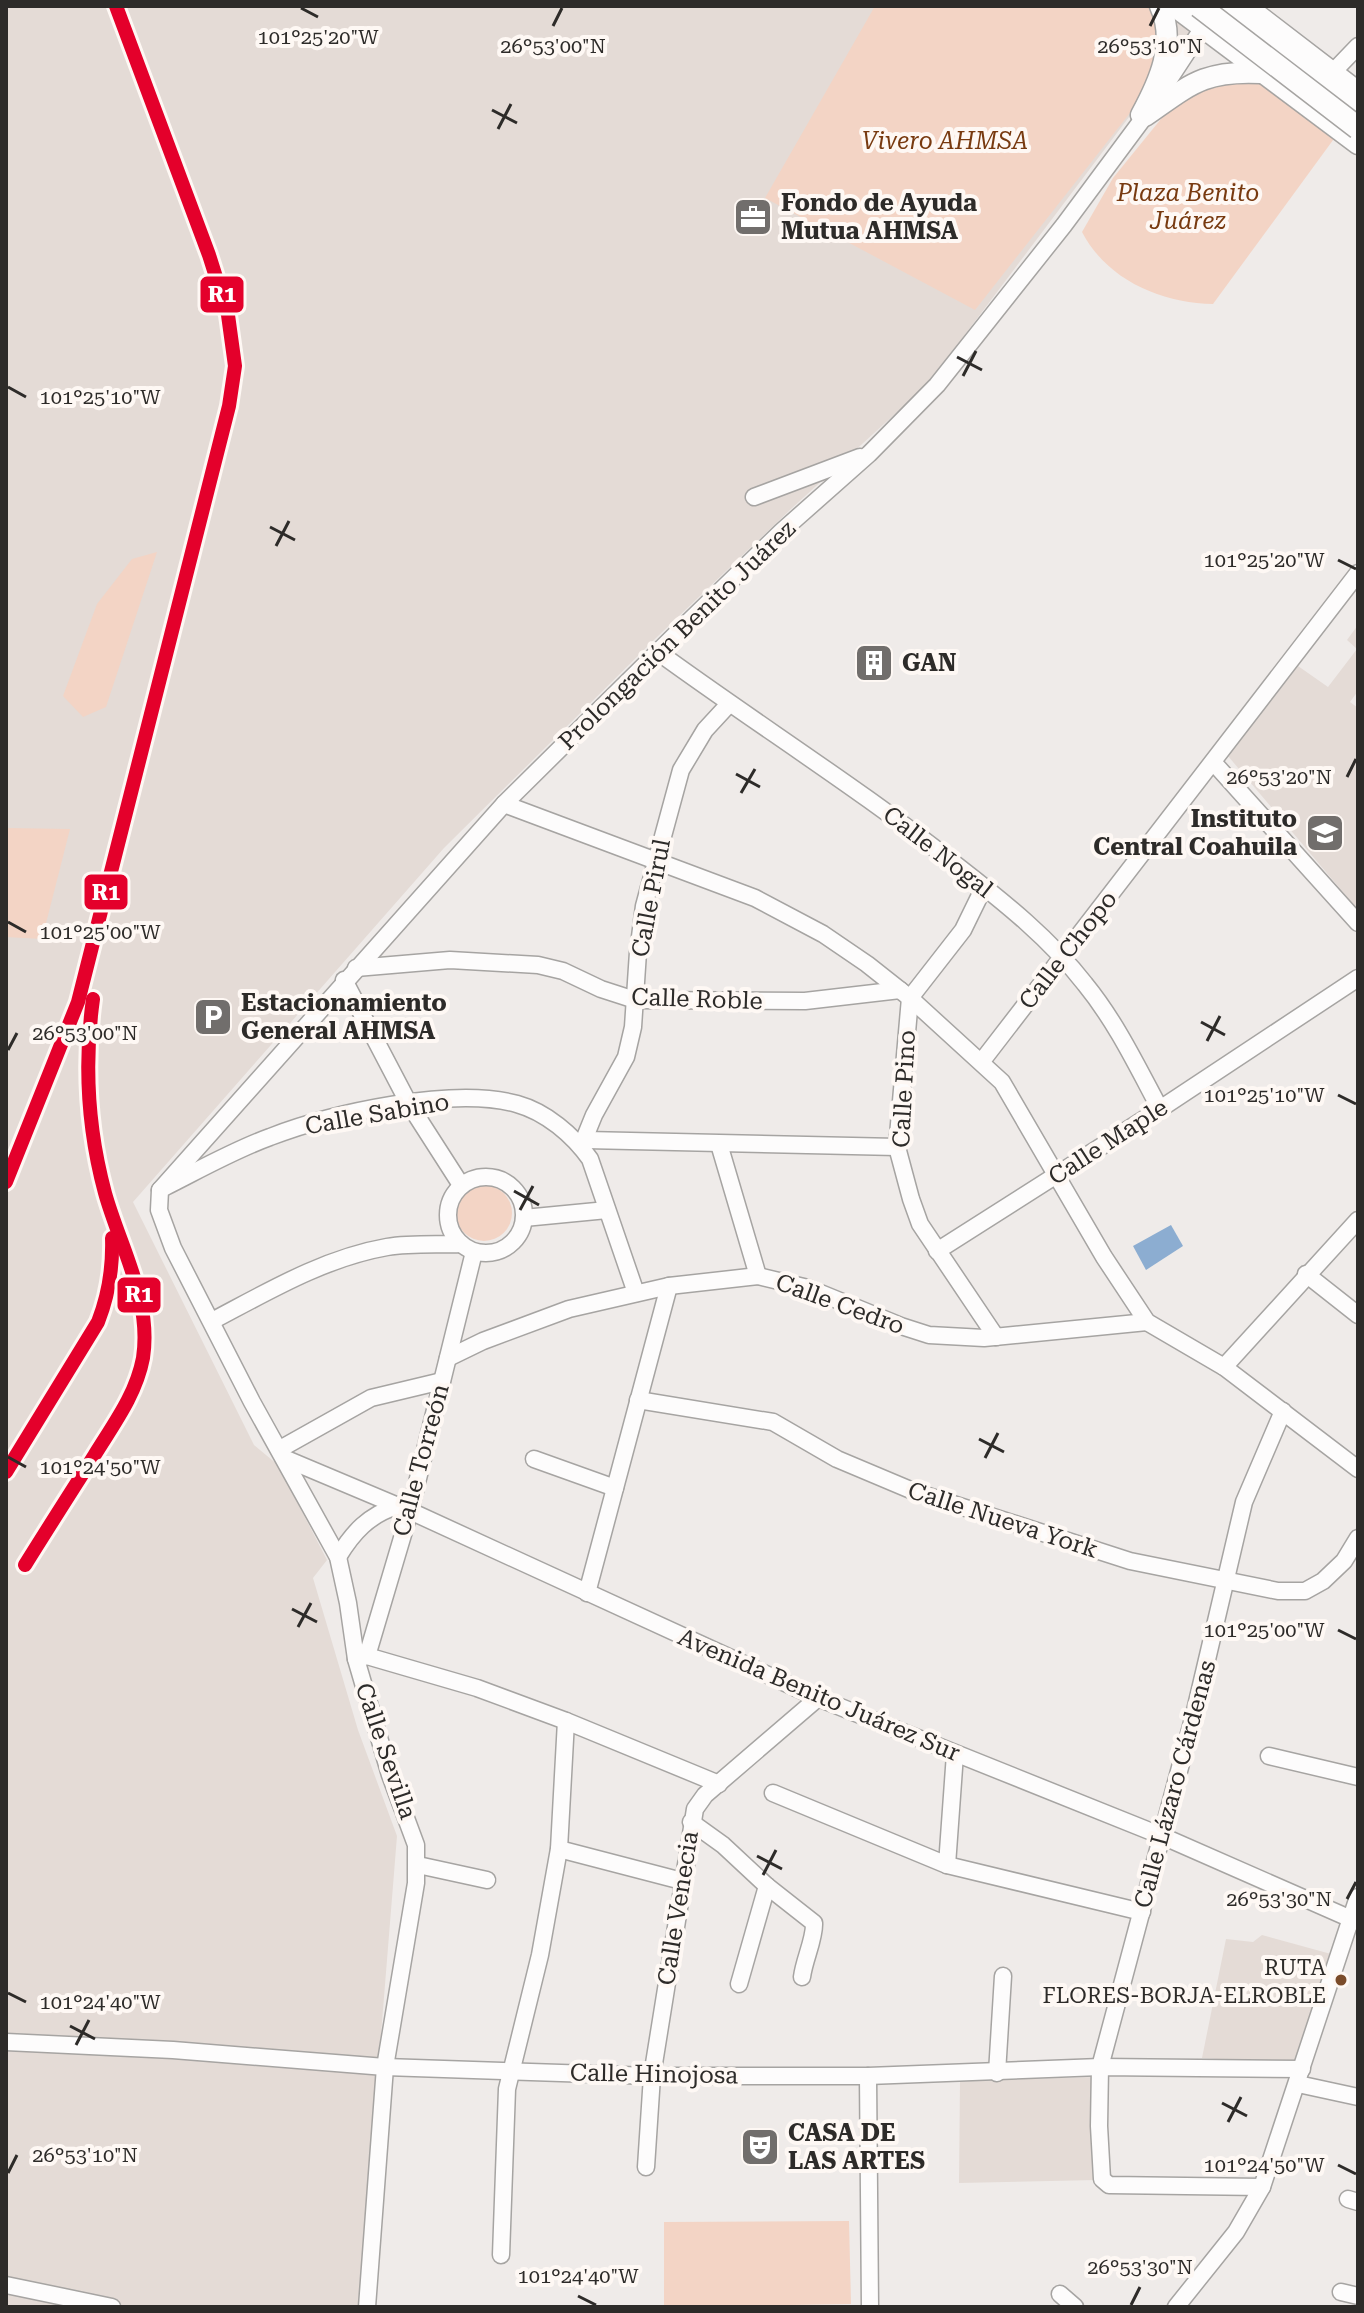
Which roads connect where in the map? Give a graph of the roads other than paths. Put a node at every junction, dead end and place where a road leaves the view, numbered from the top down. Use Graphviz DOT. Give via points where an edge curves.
graph roads {
  1 [pos="1160,6"];
  2 [pos="1174,6"];
  3 [pos="1199,6"];
  4 [pos="1221,6"];
  5 [pos="1246,6"];
  6 [pos="1202,29"];
  7 [pos="1358,46"];
  8 [pos="1333,72"];
  9 [pos="1262,73"];
  10 [pos="1358,92"];
  11 [pos="1358,110"];
  12 [pos="1140,120"];
  13 [pos="1358,128"];
  14 [pos="1358,144"];
  15 [pos="869,454"];
  16 [pos="754,497"];
  17 [pos="1358,573"];
  18 [pos="658,652"];
  19 [pos="729,704"];
  20 [pos="1213,762"];
  21 [pos="504,804"];
  22 [pos="656,859"];
  23 [pos="984,887"];
  24 [pos="1358,923"];
  25 [pos="1062,957"];
  26 [pos="350,974"];
  27 [pos="1358,978"];
  28 [pos="905,994"];
  29 [pos="635,1000"];
  30 [pos="982,1061"];
  31 [pos="409,1104"];
  32 [pos="1160,1109"];
  33 [pos="583,1143"];
  34 [pos="719,1144"];
  35 [pos="897,1147"];
  36 [pos="1057,1176"];
  37 [pos="461,1185"];
  38 [pos="160,1190"];
  39 [pos="607,1210"];
  40 [pos="524,1218"];
  41 [pos="1356,1227"];
  42 [pos="467,1248"];
  43 [pos="937,1251"];
  44 [pos="1306,1274"];
  45 [pos="758,1276"];
  46 [pos="669,1286"];
  47 [pos="636,1293"];
  48 [pos="1358,1315"];
  49 [pos="212,1321"];
  50 [pos="1147,1322"];
  51 [pos="996,1337"];
  52 [pos="448,1358"];
  53 [pos="1224,1367"];
  54 [pos="442,1381"];
  55 [pos="638,1400"];
  56 [pos="1283,1411"];
  57 [pos="282,1454"];
  58 [pos="534,1459"];
  59 [pos="1358,1469"];
  60 [pos="615,1488"];
  61 [pos="403,1509"];
  62 [pos="1358,1538"];
  63 [pos="338,1557"];
  64 [pos="1226,1580"];
  65 [pos="587,1593"];
  66 [pos="361,1658"];
  67 [pos="818,1698"];
  68 [pos="566,1721"];
  69 [pos="955,1754"];
  70 [pos="1269,1756"];
  71 [pos="1358,1777"];
  72 [pos="719,1784"];
  73 [pos="773,1793"];
  74 [pos="691,1822"];
  75 [pos="1162,1836"];
  76 [pos="559,1849"];
  77 [pos="418,1865"];
  78 [pos="947,1865"];
  79 [pos="487,1880"];
  80 [pos="682,1881"];
  81 [pos="767,1886"];
  82 [pos="1358,1897"];
  83 [pos="1142,1912"];
  84 [pos="1354,1920"];
  85 [pos="1003,1976"];
  86 [pos="802,1977"];
  87 [pos="739,1984"];
  88 [pos="6,2042"];
  89 [pos="385,2067"];
  90 [pos="1100,2067"];
  91 [pos="509,2072"];
  92 [pos="997,2073"];
  93 [pos="652,2076"];
  94 [pos="868,2076"];
  95 [pos="1300,2077"];
  96 [pos="1358,2097"];
  97 [pos="646,2167"];
  98 [pos="1262,2187"];
  99 [pos="501,2255"];
  100 [pos="6,2285"];
  101 [pos="1341,2292"];
  102 [pos="1060,2294"];
  103 [pos="1358,2296"];
  104 [pos="112,2307"];
  105 [pos="367,2307"];
  106 [pos="870,2307"];
  107 [pos="1075,2307"];
  108 [pos="1176,2307"];
  1 -- 12 [label="main road" via="1166,21 1166,57"];
  2 -- 6 [label="main road"];
  3 -- 13 [label="highway, bridge"];
  4 -- 6 [label="street, Prolongación Benito Juárez"];
  4 -- 11 [label="highway"];
  5 -- 8 [label="main road"];
  6 -- 9 [label="main road"];
  6 -- 12 [label="street, Prolongación Benito Juárez"];
  7 -- 8 [label="street"];
  8 -- 10 [label="main road"];
  9 -- 12 [label="main road" via="1208,76"];
  9 -- 14 [label="main road"];
  12 -- 15 [label="street, Prolongación Benito Juárez" via="990,321"];
  15 -- 16 [label="street"];
  15 -- 18 [label="street, Prolongación Benito Juárez"];
  17 -- 20 [label="street, Calle Chopo"];
  18 -- 19 [label="street, Calle Nogal"];
  18 -- 21 [label="street, Prolongación Benito Juárez"];
  19 -- 22 [label="street, Calle Pirul" via="686,760"];
  19 -- 23 [label="street, Calle Nogal" via="909,828"];
  20 -- 24 [label="street"];
  20 -- 25 [label="street, Calle Chopo"];
  21 -- 22 [label="street"];
  21 -- 26 [label="street, Prolongación Benito Juárez"];
  22 -- 28 [label="street" via="755,898 823,934"];
  22 -- 29 [label="street, Calle Pirul" via="644,906"];
  23 -- 25 [label="street, Calle Nogal"];
  23 -- 28 [label="street, Calle Pino" via="963,930"];
  25 -- 30 [label="street, Calle Chopo"];
  25 -- 32 [label="street, Calle Nogal" via="1120,1033"];
  26 -- 29 [label="street, Calle Roble" via="450,960 538,965"];
  26 -- 31 [label="street"];
  26 -- 38 [label="street, Prolongación Benito Juárez"];
  27 -- 32 [label="street, Calle Maple"];
  28 -- 29 [label="street, Calle Roble" via="796,1001"];
  28 -- 30 [label="street"];
  28 -- 35 [label="street, Calle Pino"];
  29 -- 33 [label="street, Calle Pirul" via="626,1057"];
  30 -- 36 [label="street" via="1007,1089"];
  31 -- 33 [label="street, Calle Sabino" via="469,1099 519,1105"];
  31 -- 37 [label="street"];
  31 -- 38 [label="street, Calle Sabino" via="269,1137"];
  32 -- 36 [label="street, Calle Maple"];
  33 -- 34 [label="street"];
  33 -- 39 [label="street, Calle Sabino"];
  34 -- 35 [label="street"];
  34 -- 45 [label="street"];
  35 -- 43 [label="street, Calle Pino" via="915,1212"];
  36 -- 43 [label="street, Calle Maple"];
  36 -- 50 [label="street"];
  37 -- 40 [label="street" via="483,1176 498,1178 520,1198"];
  37 -- 42 [label="street" via="447,1218 451,1233"];
  38 -- 49 [label="street" via="164,1229"];
  39 -- 40 [label="street"];
  39 -- 47 [label="street, Calle Sabino"];
  40 -- 42 [label="street" via="521,1231 501,1250"];
  41 -- 44 [label="street"];
  42 -- 49 [label="street" via="389,1246 345,1258"];
  42 -- 52 [label="street, Calle Torreón"];
  43 -- 51 [label="street, Calle Pino"];
  44 -- 48 [label="street"];
  44 -- 53 [label="street"];
  45 -- 46 [label="street, Calle Cedro"];
  45 -- 51 [label="street, Calle Cedro" via="808,1288 917,1332"];
  46 -- 47 [label="street, Calle Cedro"];
  46 -- 55 [label="street"];
  47 -- 52 [label="street, Calle Cedro" via="569,1309"];
  49 -- 57 [label="street"];
  50 -- 51 [label="street, Calle Cedro"];
  50 -- 53 [label="street"];
  52 -- 54 [label="street, Calle Torreón"];
  53 -- 56 [label="street"];
  54 -- 57 [label="street" via="371,1398"];
  54 -- 61 [label="street, Calle Torreón"];
  55 -- 60 [label="street"];
  55 -- 64 [label="street, Calle Nueva York" via="773,1422 837,1459 913,1491 1130,1561"];
  56 -- 59 [label="street"];
  56 -- 64 [label="street, Calle Lázaro Cárdenas" via="1244,1502"];
  57 -- 61 [label="street, Avenida Benito Juárez Sur"];
  57 -- 63 [label="street, Calle Sevilla"];
  58 -- 60 [label="street"];
  60 -- 65 [label="street"];
  61 -- 63 [label="street" via="382,1511 363,1523"];
  61 -- 65 [label="street, Avenida Benito Juárez Sur"];
  61 -- 66 [label="street, Calle Torreón"];
  62 -- 64 [label="street, Calle Nueva York" via="1332,1575 1305,1591"];
  63 -- 66 [label="street, Calle Sevilla"];
  64 -- 75 [label="street, Calle Lázaro Cárdenas"];
  65 -- 67 [label="street, Avenida Benito Juárez Sur"];
  66 -- 68 [label="street" via="464,1683"];
  66 -- 77 [label="street, Calle Sevilla"];
  67 -- 69 [label="street, Avenida Benito Juárez Sur"];
  67 -- 72 [label="street, Calle Venecia"];
  68 -- 72 [label="street"];
  68 -- 76 [label="street"];
  69 -- 75 [label="street, Avenida Benito Juárez Sur"];
  69 -- 78 [label="street"];
  70 -- 71 [label="street"];
  72 -- 74 [label="street, Calle Venecia" via="699,1802"];
  73 -- 78 [label="street"];
  74 -- 80 [label="street, Calle Venecia"];
  74 -- 81 [label="street"];
  75 -- 83 [label="street, Calle Lázaro Cárdenas"];
  75 -- 84 [label="street, Avenida Benito Juárez Sur"];
  76 -- 80 [label="street"];
  76 -- 91 [label="street" via="540,1955"];
  77 -- 79 [label="street"];
  77 -- 89 [label="street, Calle Sevilla"];
  78 -- 83 [label="street"];
  80 -- 93 [label="street, Calle Venecia"];
  81 -- 86 [label="street" via="814,1923"];
  81 -- 87 [label="street"];
  82 -- 84 [label="street"];
  83 -- 90 [label="street, Calle Lázaro Cárdenas"];
  84 -- 95 [label="street"];
  85 -- 92 [label="street"];
  88 -- 89 [label="street, Calle Hinojosa"];
  89 -- 91 [label="street, Calle Hinojosa"];
  89 -- 105 [label="street, Calle Sevilla"];
  90 -- 92 [label="street, Calle Hinojosa"];
  90 -- 95 [label="street, Calle Hinojosa"];
  90 -- 98 [label="street, Calle Lázaro Cárdenas" via="1103,2182 1119,2187"];
  91 -- 93 [label="street, Calle Hinojosa"];
  91 -- 99 [label="street"];
  92 -- 94 [label="street, Calle Hinojosa"];
  93 -- 94 [label="street, Calle Hinojosa"];
  93 -- 97 [label="street, Calle Venecia"];
  94 -- 106 [label="street"];
  95 -- 96 [label="street, Calle Hinojosa"];
  95 -- 98 [label="street"];
  98 -- 108 [label="street" via="1236,2232"];
  100 -- 104 [label="street"];
  101 -- 103 [label="street"];
  102 -- 107 [label="street"];
}
